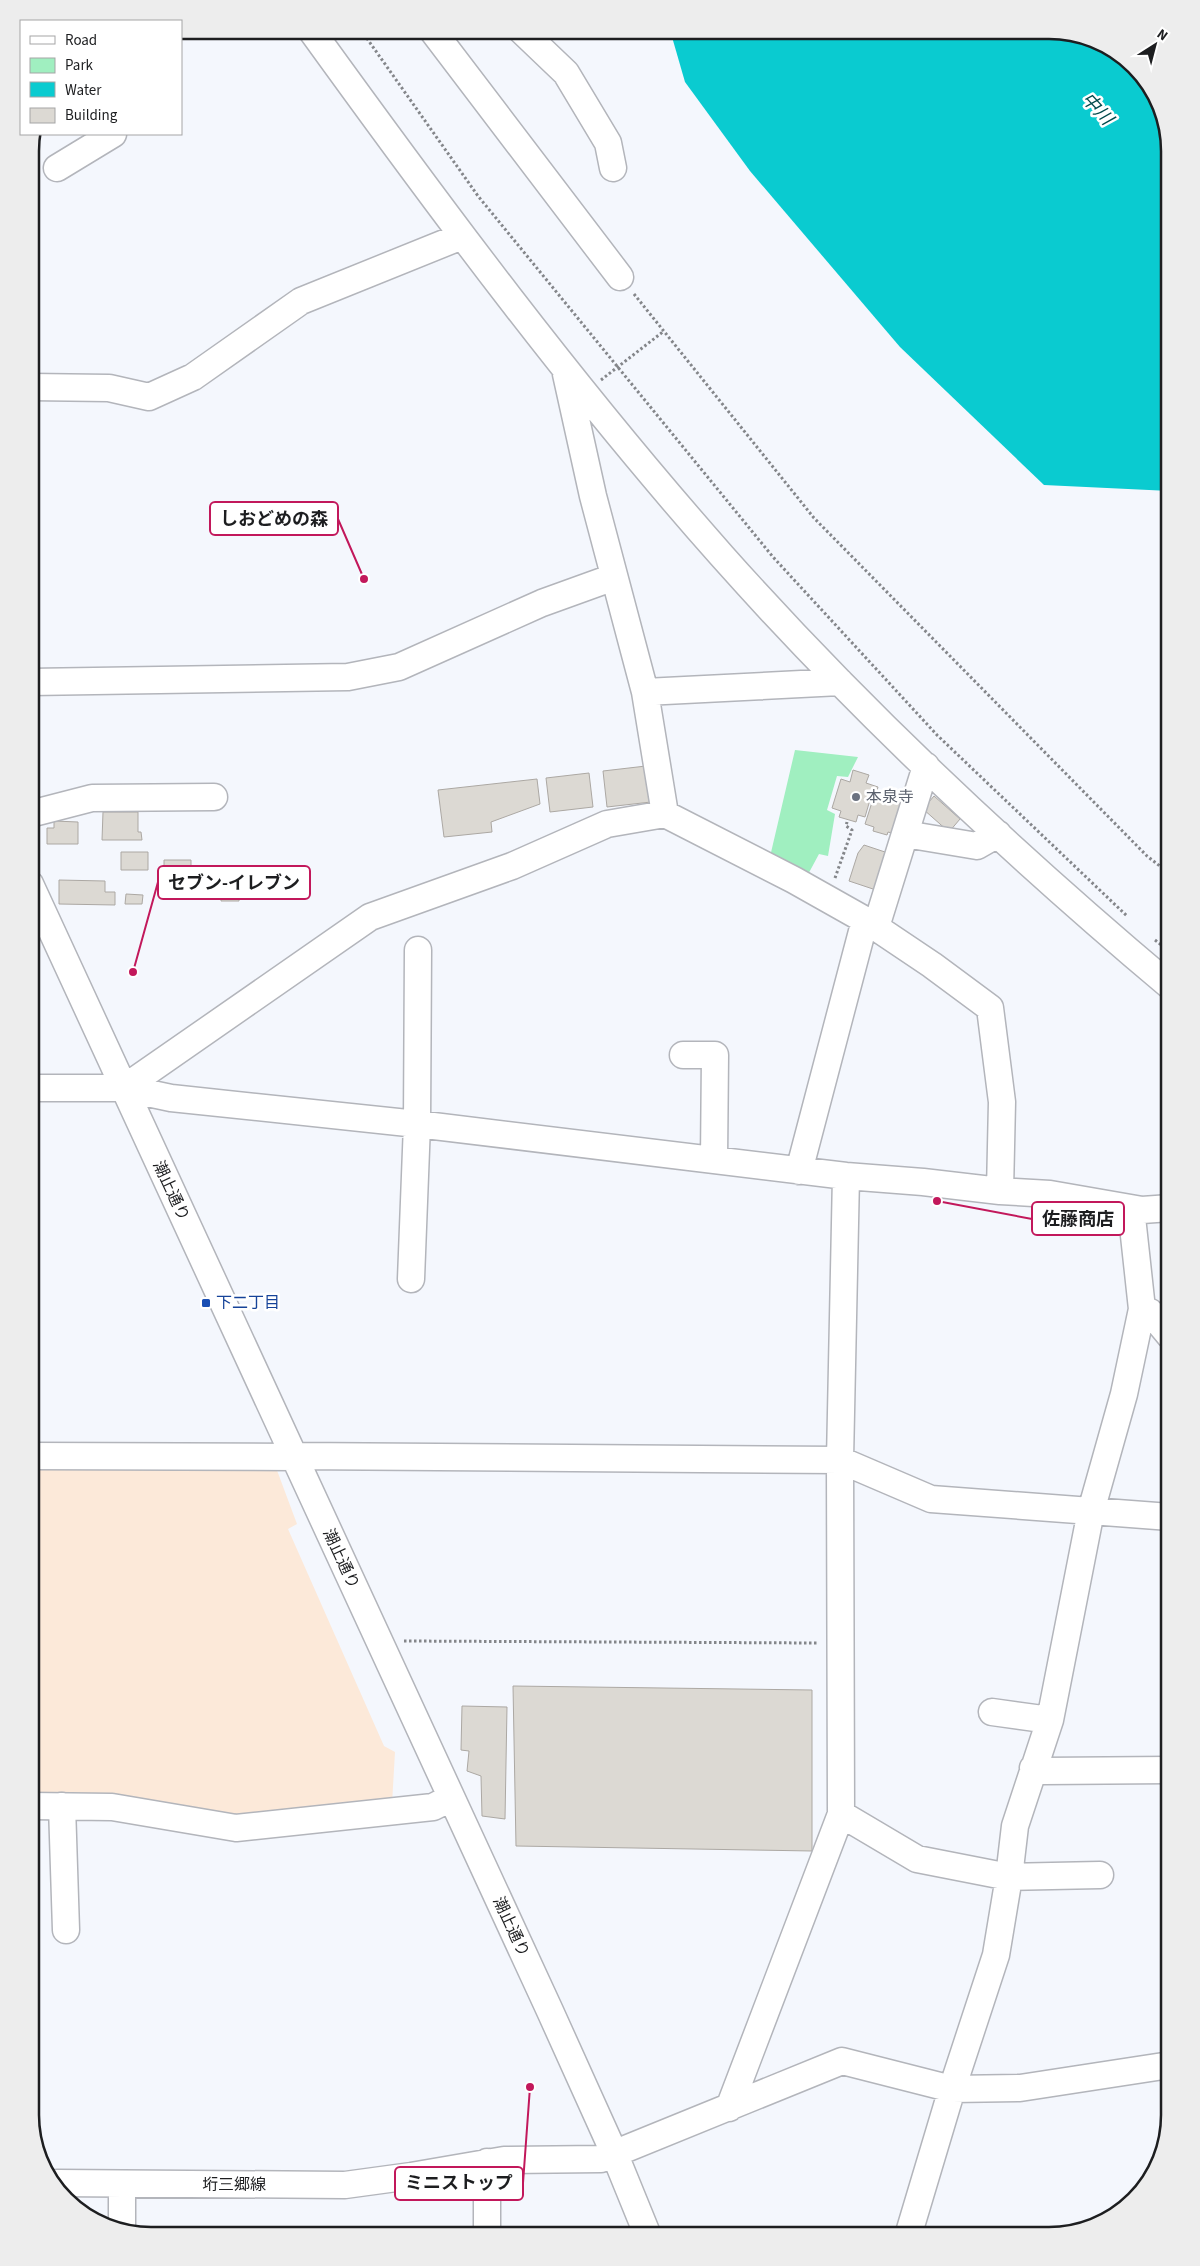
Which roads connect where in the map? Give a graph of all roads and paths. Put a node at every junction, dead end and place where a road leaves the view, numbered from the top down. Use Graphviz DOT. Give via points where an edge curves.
graph roads {
  1 [pos="318,39"];
  2 [pos="367,39"];
  3 [pos="439,39"];
  4 [pos="530,39"];
  5 [pos="111,135"];
  6 [pos="57,168"];
  7 [pos="613,168"];
  8 [pos="462,236"];
  9 [pos="620,277"];
  10 [pos="664,331"];
  11 [pos="565,368"];
  12 [pos="617,368"];
  13 [pos="39,388"];
  14 [pos="585,392"];
  15 [pos="614,577"];
  16 [pos="39,682"];
  17 [pos="840,682"];
  18 [pos="645,692"];
  19 [pos="926,766"];
  20 [pos="214,797"];
  21 [pos="39,812"];
  22 [pos="665,814"];
  23 [pos="847,822"];
  24 [pos="905,834"];
  25 [pos="998,834"];
  26 [pos="1161,867"];
  27 [pos="828,900"];
  28 [pos="39,904"];
  29 [pos="1130,919"];
  30 [pos="870,924"];
  31 [pos="1150,936"];
  32 [pos="1161,945"];
  33 [pos="418,950"];
  34 [pos="1161,978"];
  35 [pos="683,1055"];
  36 [pos="39,1088"];
  37 [pos="124,1088"];
  38 [pos="417,1124"];
  39 [pos="714,1160"];
  40 [pos="799,1170"];
  41 [pos="846,1176"];
  42 [pos="1000,1191"];
  43 [pos="1131,1208"];
  44 [pos="1161,1208"];
  45 [pos="412,1279"];
  46 [pos="1142,1309"];
  47 [pos="1161,1325"];
  48 [pos="39,1456"];
  49 [pos="295,1456"];
  50 [pos="840,1460"];
  51 [pos="1090,1511"];
  52 [pos="1161,1516"];
  53 [pos="378,1640"];
  54 [pos="840,1643"];
  55 [pos="992,1712"];
  56 [pos="1050,1720"];
  57 [pos="1033,1768"];
  58 [pos="1161,1770"];
  59 [pos="451,1798"];
  60 [pos="39,1806"];
  61 [pos="62,1806"];
  62 [pos="841,1814"];
  63 [pos="1100,1875"];
  64 [pos="1009,1877"];
  65 [pos="66,1930"];
  66 [pos="1161,2066"];
  67 [pos="952,2089"];
  68 [pos="729,2108"];
  69 [pos="615,2155"];
  70 [pos="487,2162"];
  71 [pos="62,2183"];
  72 [pos="122,2184"];
  73 [pos="122,2223"];
  74 [pos="487,2227"];
  75 [pos="644,2227"];
  76 [pos="911,2227"];
  1 -- 8 [label="street"];
  2 -- 12 [label="path" via="478,196"];
  3 -- 9 [label="street"];
  4 -- 7 [label="street" via="566,73 608,142"];
  5 -- 6 [label="street"];
  8 -- 11 [label="street"];
  8 -- 13 [label="street" via="301,300 193,377 149,397 109,388"];
  9 -- 10 [label="path"];
  10 -- 12 [label="path"];
  10 -- 26 [label="path" via="814,518 1140,850"];
  11 -- 14 [label="street"];
  11 -- 15 [label="street"];
  12 -- 14 [label="path"];
  12 -- 29 [label="path" via="773,557 937,735"];
  14 -- 17 [label="street" via="722,556"];
  15 -- 16 [label="street" via="542,602 399,667 348,677"];
  15 -- 18 [label="street"];
  17 -- 18 [label="street"];
  17 -- 19 [label="street"];
  18 -- 22 [label="street"];
  19 -- 24 [label="street"];
  19 -- 25 [label="street"];
  20 -- 21 [label="street" via="92,798"];
  22 -- 27 [label="street"];
  22 -- 37 [label="street" via="607,824 512,866 370,916"];
  23 -- 27 [label="path" via="846,826 852,830"];
  24 -- 25 [label="street" via="977,846"];
  24 -- 30 [label="street"];
  25 -- 34 [label="street"];
  27 -- 30 [label="street"];
  28 -- 37 [label="street, 潮止通り"];
  30 -- 40 [label="street"];
  30 -- 42 [label="street" via="990,1008 1002,1102"];
  31 -- 32 [label="path"];
  33 -- 38 [label="street"];
  35 -- 39 [label="street" via="715,1055"];
  36 -- 37 [label="street"];
  37 -- 38 [label="street" via="172,1098"];
  37 -- 49 [label="street, 潮止通り"];
  38 -- 39 [label="street"];
  38 -- 45 [label="street"];
  39 -- 40 [label="street"];
  40 -- 41 [label="street"];
  41 -- 42 [label="street"];
  41 -- 50 [label="street"];
  42 -- 43 [label="street" via="1050,1194"];
  43 -- 44 [label="street"];
  43 -- 46 [label="street"];
  46 -- 47 [label="street" via="1150,1312"];
  46 -- 51 [label="street" via="1124,1394"];
  48 -- 49 [label="street"];
  49 -- 50 [label="street"];
  49 -- 53 [label="street, 潮止通り"];
  50 -- 51 [label="street" via="931,1499"];
  50 -- 54 [label="street"];
  51 -- 52 [label="street"];
  51 -- 56 [label="street"];
  53 -- 54 [label="path"];
  53 -- 59 [label="street, 潮止通り"];
  54 -- 62 [label="street"];
  55 -- 56 [label="street"];
  56 -- 57 [label="street"];
  57 -- 58 [label="street" via="1043,1771"];
  57 -- 64 [label="street" via="1015,1826"];
  59 -- 61 [label="street" via="434,1807 236,1828 112,1808"];
  59 -- 69 [label="street, 潮止通り"];
  60 -- 61 [label="street"];
  61 -- 65 [label="street"];
  62 -- 64 [label="street" via="917,1859"];
  62 -- 68 [label="street"];
  63 -- 64 [label="street"];
  64 -- 67 [label="street" via="996,1954"];
  66 -- 67 [label="street, 垳三郷線" via="1020,2088"];
  67 -- 68 [label="street, 垳三郷線" via="842,2061"];
  67 -- 76 [label="street"];
  68 -- 69 [label="street, 垳三郷線"];
  69 -- 70 [label="street, 垳三郷線" via="601,2159"];
  69 -- 75 [label="street, 潮止通り"];
  70 -- 72 [label="street, 垳三郷線" via="345,2185"];
  70 -- 74 [label="street"];
  71 -- 72 [label="street, 垳三郷線"];
  72 -- 73 [label="street"];
}
